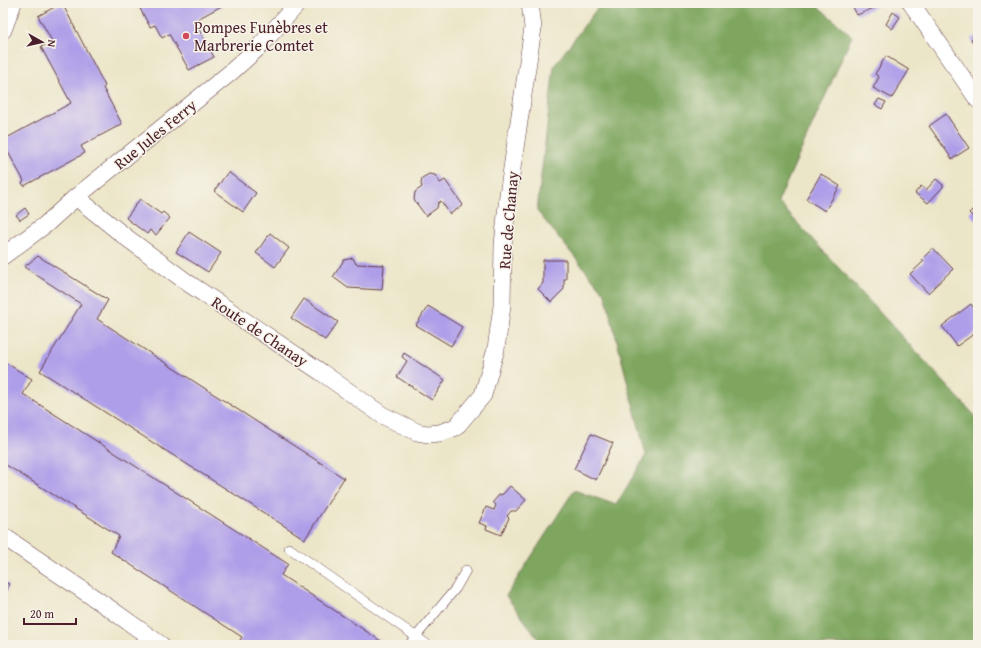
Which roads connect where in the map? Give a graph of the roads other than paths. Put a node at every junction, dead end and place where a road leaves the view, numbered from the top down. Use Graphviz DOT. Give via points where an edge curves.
graph roads {
  1 [pos="12,3"];
  2 [pos="298,3"];
  3 [pos="530,3"];
  4 [pos="911,3"];
  5 [pos="3,30"];
  6 [pos="978,100"];
  7 [pos="76,197"];
  8 [pos="3,256"];
  9 [pos="456,427"];
  10 [pos="3,536"];
  11 [pos="289,548"];
  12 [pos="466,570"];
  13 [pos="416,636"];
  14 [pos="161,645"];
  15 [pos="409,645"];
  16 [pos="428,645"];
  1 -- 5 [label="street"];
  2 -- 7 [label="street, Rue Jules Ferry" via="260,46 230,73"];
  3 -- 9 [label="street, Rue de Chanay" via="533,28 508,195 503,245 502,306 496,349 483,395"];
  4 -- 6 [label="street"];
  7 -- 8 [label="street, Rue Jules Ferry" via="45,225"];
  7 -- 9 [label="street, Route de Chanay" via="123,236 188,283 382,415 417,432 427,434 440,434"];
  10 -- 14 [label="street"];
  11 -- 13 [label="lane"];
  12 -- 13 [label="lane" via="456,588"];
  13 -- 15 [label="lane"];
  13 -- 16 [label="lane"];
}
